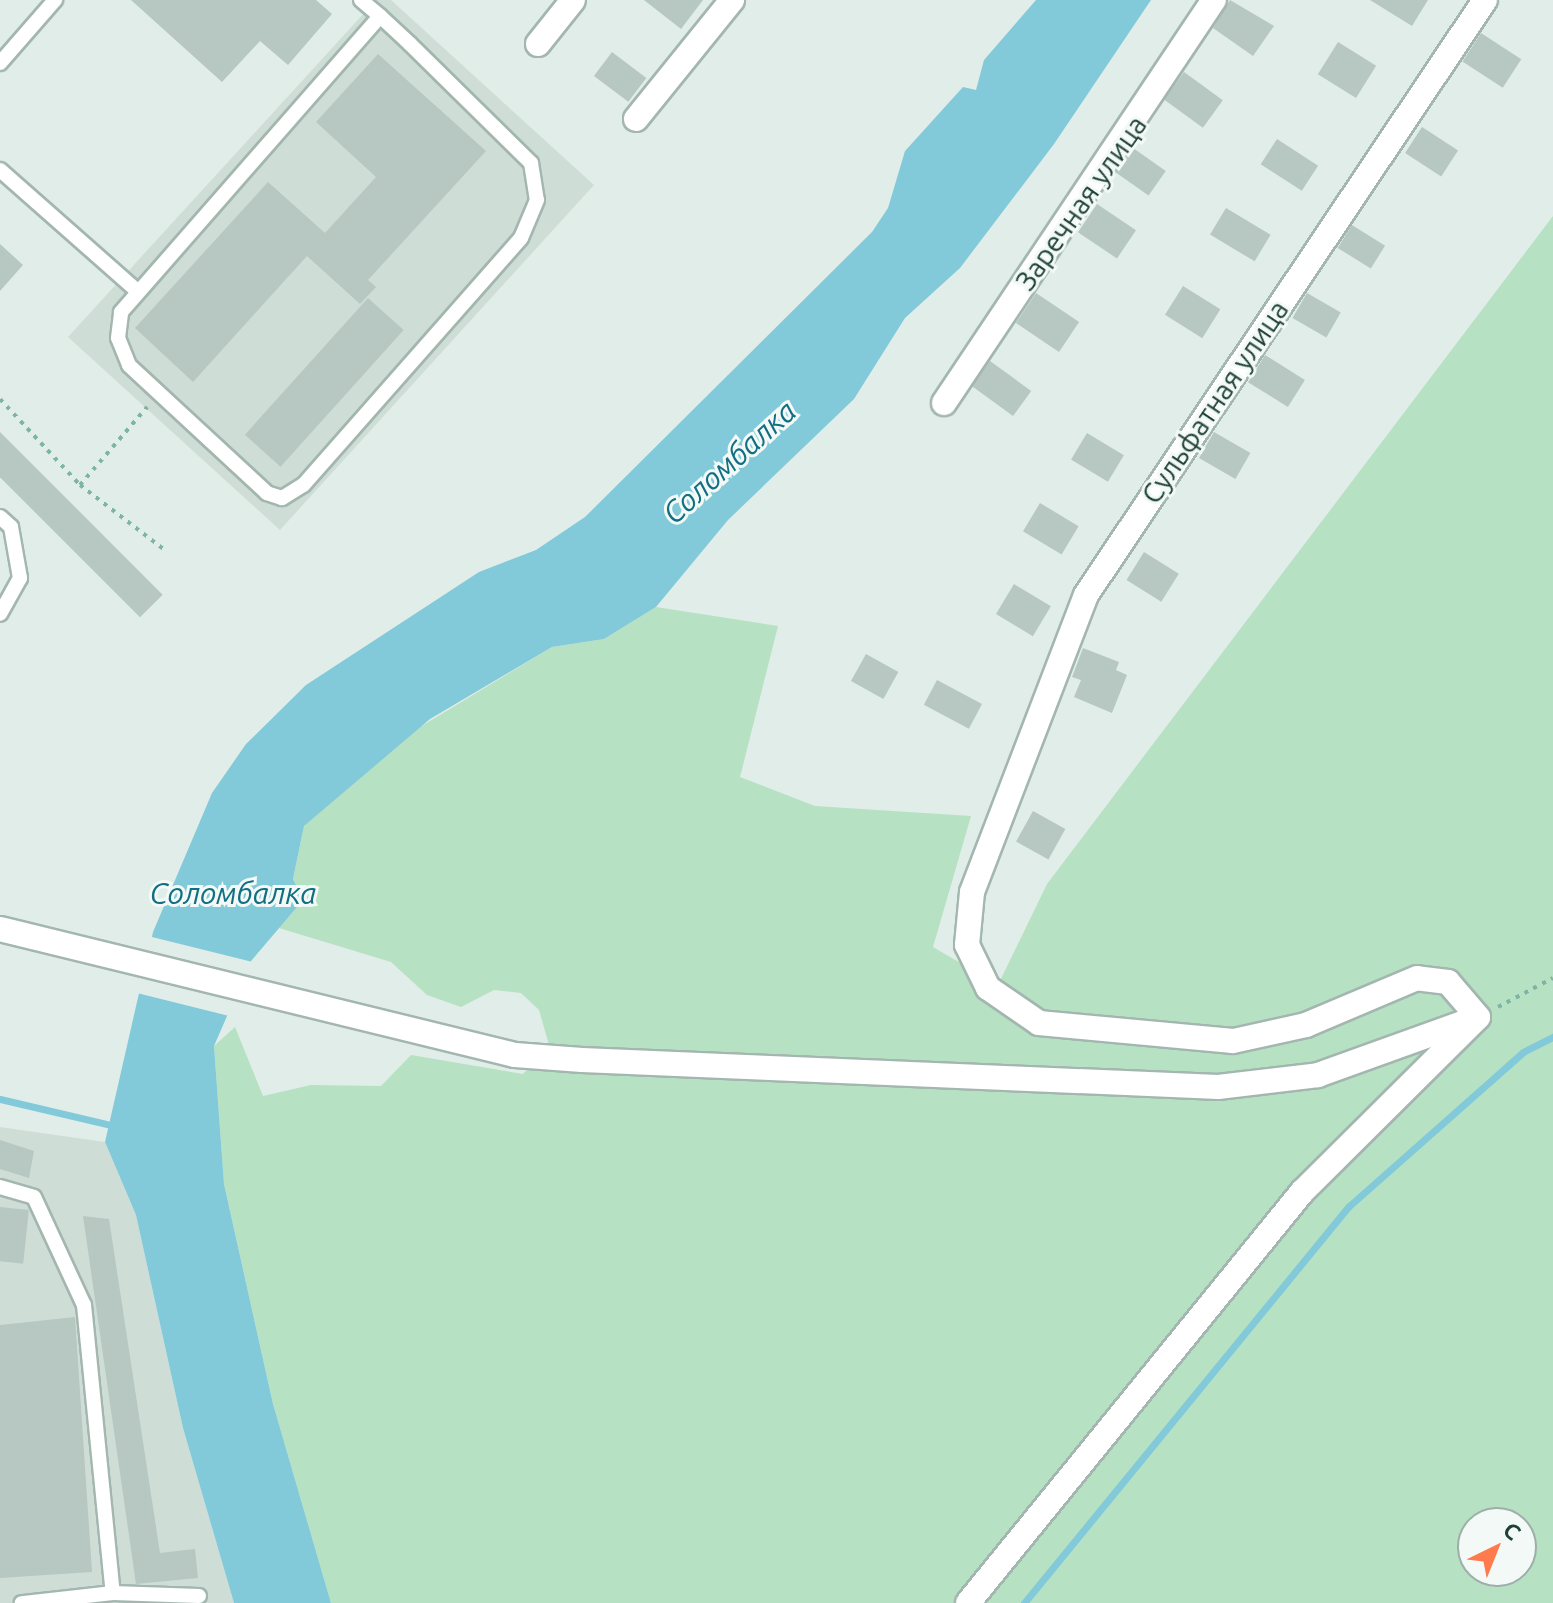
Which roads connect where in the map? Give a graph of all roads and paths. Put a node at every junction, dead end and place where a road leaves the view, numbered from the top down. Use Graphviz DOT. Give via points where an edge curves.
graph roads {
  1 [pos="55,0"];
  2 [pos="361,0"];
  3 [pos="573,0"];
  4 [pos="732,0"];
  5 [pos="1214,0"];
  6 [pos="1485,0"];
  7 [pos="380,16"];
  8 [pos="538,44"];
  9 [pos="0,63"];
  10 [pos="636,119"];
  11 [pos="0,170"];
  12 [pos="134,288"];
  13 [pos="159,393"];
  14 [pos="0,399"];
  15 [pos="944,403"];
  16 [pos="80,485"];
  17 [pos="0,517"];
  18 [pos="166,551"];
  19 [pos="0,614"];
  20 [pos="0,929"];
  21 [pos="1553,978"];
  22 [pos="1478,1017"];
  23 [pos="0,1187"];
  24 [pos="113,1593"];
  25 [pos="199,1596"];
  26 [pos="22,1603"];
  27 [pos="968,1603"];
  1 -- 9 [label="lane"];
  2 -- 7 [label="lane"];
  3 -- 8 [label="street"];
  4 -- 10 [label="street"];
  5 -- 15 [label="street, Заречная улица"];
  6 -- 22 [label="street, Сульфатная улица" via="1086,595 993,830 972,892 967,945 988,988 1039,1023 1233,1041 1306,1025 1417,978 1448,982"];
  7 -- 12 [label="lane"];
  7 -- 13 [label="lane" via="531,163 537,200 521,238 303,485 282,498 267,493"];
  11 -- 12 [label="lane"];
  12 -- 13 [label="lane" via="118,338 129,365"];
  13 -- 16 [label="path"];
  14 -- 16 [label="path"];
  16 -- 18 [label="path"];
  17 -- 19 [label="lane" via="11,527 20,578"];
  20 -- 22 [label="street" via="515,1055 1218,1087 1318,1075"];
  21 -- 22 [label="path"];
  22 -- 27 [label="street" via="1310,1183"];
  23 -- 24 [label="lane" via="34,1197 84,1305"];
  24 -- 25 [label="lane"];
  24 -- 26 [label="lane"];
}
